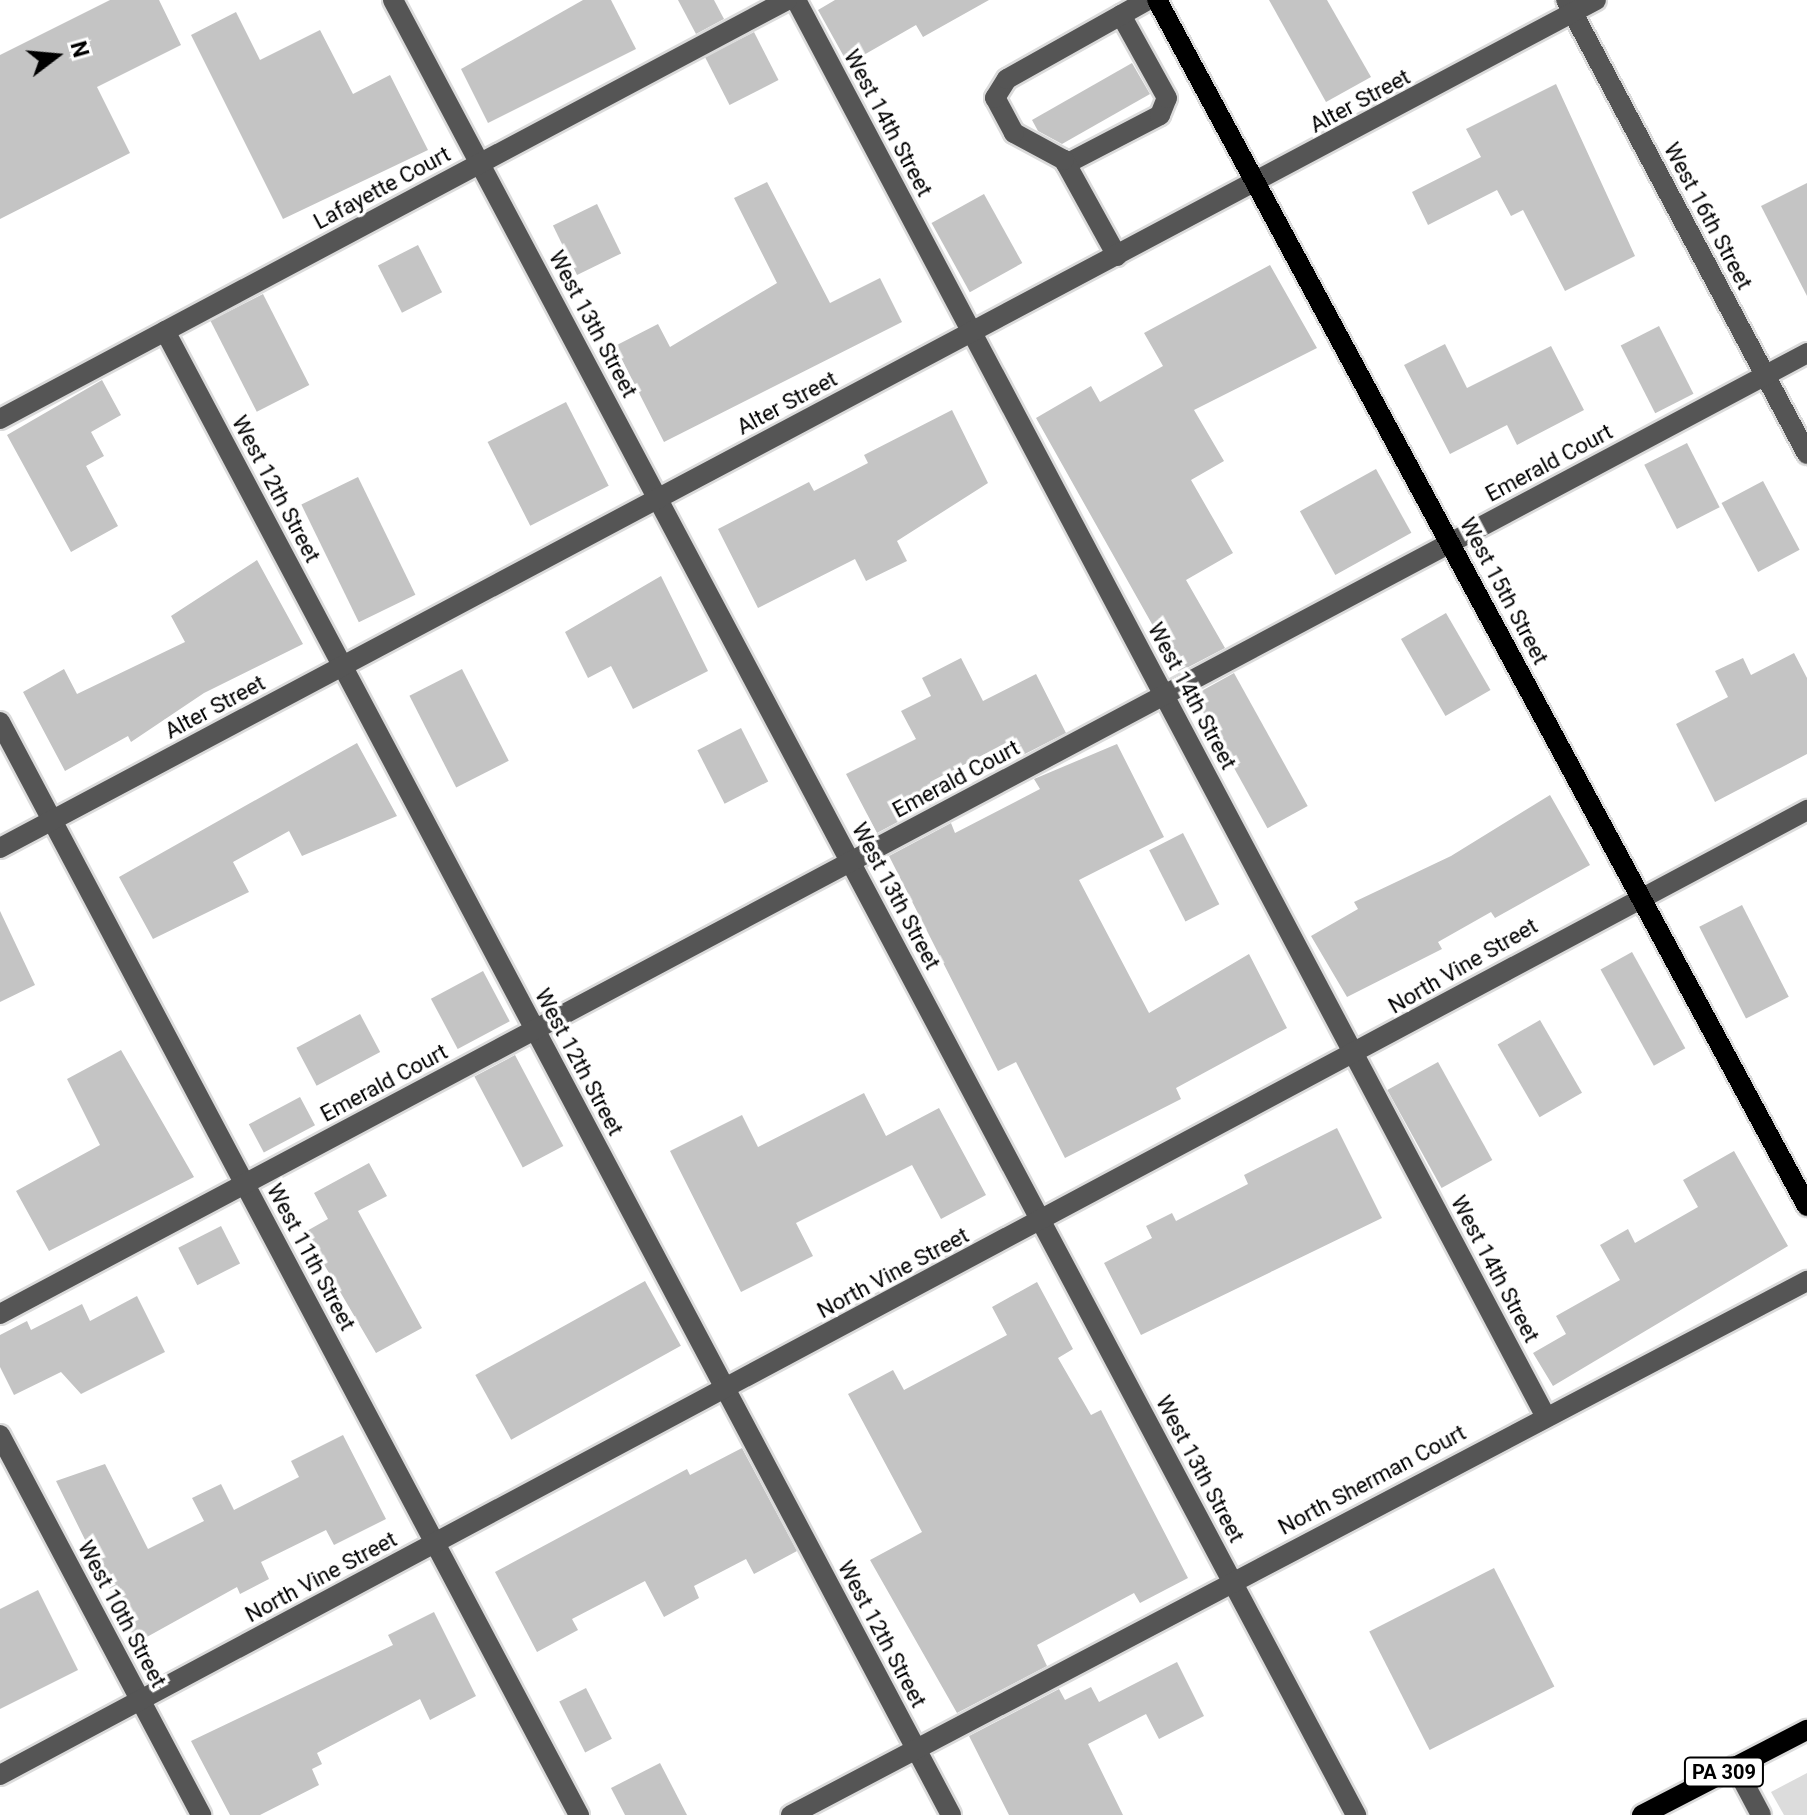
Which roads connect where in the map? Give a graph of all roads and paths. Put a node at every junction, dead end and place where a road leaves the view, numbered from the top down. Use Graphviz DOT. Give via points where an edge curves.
graph roads {
  1 [pos="393,0"];
  2 [pos="787,0"];
  3 [pos="796,0"];
  4 [pos="1148,0"];
  5 [pos="1157,0"];
  6 [pos="1596,0"];
  7 [pos="1570,6"];
  8 [pos="1121,15"];
  9 [pos="480,163"];
  10 [pos="1066,164"];
  11 [pos="1259,183"];
  12 [pos="1117,256"];
  13 [pos="165,331"];
  14 [pos="972,332"];
  15 [pos="1807,353"];
  16 [pos="1765,376"];
  17 [pos="0,419"];
  18 [pos="1807,454"];
  19 [pos="658,499"];
  20 [pos="1450,543"];
  21 [pos="343,666"];
  22 [pos="1164,695"];
  23 [pos="0,722"];
  24 [pos="1807,810"];
  25 [pos="52,820"];
  26 [pos="0,848"];
  27 [pos="851,862"];
  28 [pos="1638,893"];
  29 [pos="535,1029"];
  30 [pos="1355,1055"];
  31 [pos="245,1184"];
  32 [pos="1807,1206"];
  33 [pos="1041,1221"];
  34 [pos="1807,1281"];
  35 [pos="0,1314"];
  36 [pos="726,1390"];
  37 [pos="1545,1415"];
  38 [pos="0,1435"];
  39 [pos="435,1544"];
  40 [pos="1232,1581"];
  41 [pos="141,1700"];
  42 [pos="1807,1730"];
  43 [pos="916,1749"];
  44 [pos="1735,1766"];
  45 [pos="0,1775"];
  46 [pos="201,1815"];
  47 [pos="579,1815"];
  48 [pos="791,1815"];
  49 [pos="951,1815"];
  50 [pos="1356,1815"];
  51 [pos="1642,1815"];
  52 [pos="1761,1815"];
  1 -- 9 [label="street, West 13th Street"];
  2 -- 9 [label="street, Lafayette Court"];
  3 -- 14 [label="street, West 14th Street"];
  4 -- 8 [label="street"];
  5 -- 11 [label="main road, West 15th Street"];
  6 -- 7 [label="street, Alter Street"];
  7 -- 11 [label="street, Alter Street"];
  7 -- 16 [label="street, West 16th Street"];
  8 -- 10 [label="street" via="1167,98 1160,115"];
  8 -- 10 [label="street" via="1007,79 995,98 1014,133"];
  9 -- 13 [label="street, Lafayette Court"];
  9 -- 19 [label="street, West 13th Street"];
  10 -- 12 [label="street"];
  11 -- 12 [label="street, Alter Street"];
  11 -- 20 [label="main road, West 15th Street"];
  12 -- 14 [label="street, Alter Street"];
  13 -- 17 [label="street, Lafayette Court"];
  13 -- 21 [label="street, West 12th Street"];
  14 -- 19 [label="street, Alter Street"];
  14 -- 22 [label="street, West 14th Street"];
  15 -- 16 [label="street, Emerald Court"];
  16 -- 18 [label="street, West 16th Street"];
  16 -- 20 [label="street, Emerald Court"];
  19 -- 21 [label="street, Alter Street"];
  19 -- 27 [label="street, West 13th Street"];
  20 -- 22 [label="street, Emerald Court"];
  20 -- 28 [label="main road, West 15th Street"];
  21 -- 25 [label="street, Alter Street"];
  21 -- 29 [label="street, West 12th Street"];
  22 -- 27 [label="street, Emerald Court"];
  22 -- 30 [label="street, West 14th Street"];
  23 -- 25 [label="street, West 11th Street"];
  24 -- 28 [label="street, North Vine Street"];
  25 -- 26 [label="street, Alter Street"];
  25 -- 31 [label="street, West 11th Street"];
  27 -- 29 [label="street, Emerald Court"];
  27 -- 33 [label="street, West 13th Street"];
  28 -- 30 [label="street, North Vine Street"];
  28 -- 32 [label="main road, West 15th Street"];
  29 -- 31 [label="street, Emerald Court"];
  29 -- 36 [label="street, West 12th Street"];
  30 -- 33 [label="street, North Vine Street"];
  30 -- 37 [label="street, West 14th Street"];
  31 -- 35 [label="street, Emerald Court"];
  31 -- 39 [label="street, West 11th Street"];
  33 -- 36 [label="street, North Vine Street"];
  33 -- 40 [label="street, West 13th Street"];
  34 -- 37 [label="street, North Sherman Court"];
  36 -- 39 [label="street, North Vine Street"];
  36 -- 43 [label="street, West 12th Street"];
  37 -- 40 [label="street, North Sherman Court"];
  38 -- 41 [label="street, West 10th Street"];
  39 -- 41 [label="street, North Vine Street"];
  39 -- 47 [label="street, West 11th Street"];
  40 -- 43 [label="street, North Sherman Court"];
  40 -- 50 [label="street, West 13th Street"];
  41 -- 45 [label="street, North Vine Street"];
  41 -- 46 [label="street, West 10th Street"];
  42 -- 44 [label="main road, PA 309"];
  43 -- 48 [label="street, North Sherman Court"];
  43 -- 49 [label="street, West 12th Street"];
  44 -- 51 [label="main road, PA 309"];
  44 -- 52 [label="street"];
}
